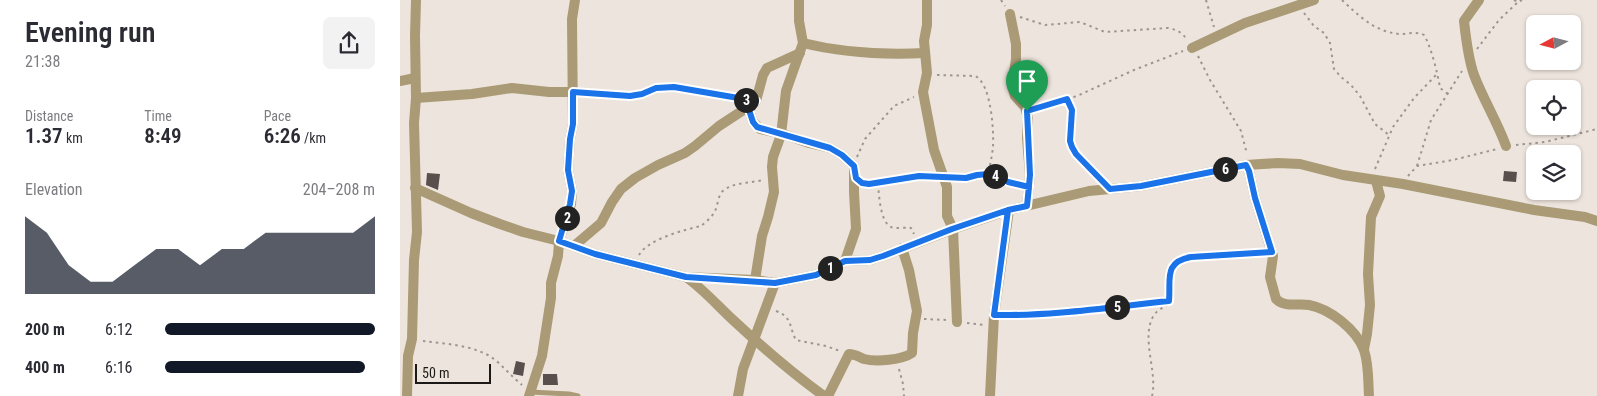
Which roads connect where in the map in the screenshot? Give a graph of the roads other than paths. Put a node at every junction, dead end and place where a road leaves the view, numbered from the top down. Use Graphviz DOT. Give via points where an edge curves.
graph roads {
  1 [pos="416,0"];
  2 [pos="575,0"];
  3 [pos="799,0"];
  4 [pos="927,0"];
  5 [pos="1314,0"];
  6 [pos="1479,0"];
  7 [pos="1299,2"];
  8 [pos="1010,14"];
  9 [pos="802,48"];
  10 [pos="1192,48"];
  11 [pos="924,53"];
  12 [pos="415,78"];
  13 [pos="400,81"];
  14 [pos="573,92"];
  15 [pos="416,98"];
  16 [pos="752,104"];
  17 [pos="781,134"];
  18 [pos="1506,146"];
  19 [pos="1248,165"];
  20 [pos="1374,180"];
  21 [pos="415,188"];
  22 [pos="1027,206"];
  23 [pos="1008,210"];
  24 [pos="1597,221"];
  25 [pos="952,229"];
  26 [pos="559,241"];
  27 [pos="574,246"];
  28 [pos="902,248"];
  29 [pos="845,261"];
  30 [pos="686,277"];
  31 [pos="755,280"];
  32 [pos="775,283"];
  33 [pos="957,322"];
  34 [pos="754,339"];
  35 [pos="1364,349"];
  36 [pos="404,357"];
  37 [pos="529,394"];
  38 [pos="407,396"];
  39 [pos="578,396"];
  40 [pos="738,396"];
  41 [pos="826,396"];
  42 [pos="990,396"];
  43 [pos="1369,396"];
  1 -- 12 [label="street"];
  2 -- 14 [label="street" via="572,19"];
  3 -- 9 [label="street"];
  4 -- 11 [label="street"];
  5 -- 7 [label="street"];
  6 -- 18 [label="street" via="1464,21 1470,59"];
  7 -- 10 [label="street"];
  8 -- 22 [label="street" via="1016,44 1012,86 1015,96 1027,111 1029,130"];
  9 -- 11 [label="street" via="875,54"];
  9 -- 16 [label="street" via="765,71"];
  9 -- 17 [label="street" via="786,91"];
  11 -- 25 [label="street" via="927,73 923,92 934,150 948,192 947,216"];
  12 -- 13 [label="street"];
  12 -- 15 [label="street"];
  14 -- 15 [label="street" via="512,88"];
  14 -- 26 [label="street" via="568,170 572,191"];
  15 -- 21 [label="street"];
  16 -- 17 [label="street" via="753,122 757,127"];
  16 -- 27 [label="street" via="685,153 658,165 621,189 601,223"];
  17 -- 29 [label="street" via="830,148 855,169 856,229"];
  17 -- 31 [label="street" via="773,157 773,199 762,236"];
  19 -- 20 [label="street" via="1300,164"];
  19 -- 22 [label="street" via="1141,186 1073,194"];
  19 -- 35 [label="street" via="1274,260 1270,277 1278,301 1310,305 1332,314 1352,331"];
  20 -- 24 [label="street"];
  20 -- 35 [label="street" via="1380,196 1371,217 1370,305"];
  21 -- 26 [label="street" via="493,221"];
  21 -- 36 [label="street" via="417,232 412,339"];
  22 -- 23 [label="street"];
  23 -- 25 [label="street"];
  23 -- 42 [label="street" via="994,315"];
  25 -- 28 [label="street"];
  25 -- 33 [label="street"];
  26 -- 27 [label="street"];
  26 -- 37 [label="street" via="542,356"];
  27 -- 30 [label="street"];
  28 -- 29 [label="street" via="870,260"];
  28 -- 41 [label="street" via="917,311 912,353 900,358 871,360 849,354"];
  29 -- 32 [label="street" via="816,275"];
  30 -- 31 [label="street"];
  30 -- 34 [label="street"];
  31 -- 32 [label="street"];
  32 -- 34 [label="street"];
  34 -- 40 [label="street"];
  34 -- 41 [label="street"];
  35 -- 43 [label="street"];
  36 -- 38 [label="street"];
  37 -- 39 [label="lane"];
}
